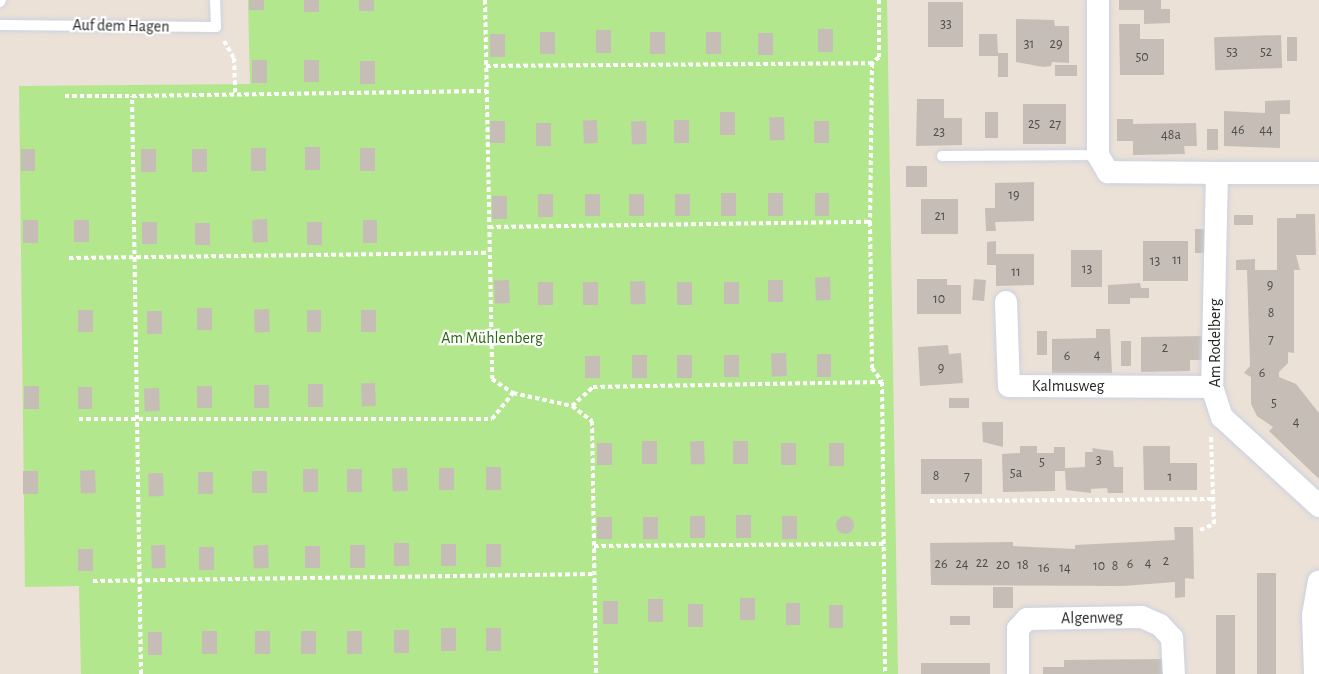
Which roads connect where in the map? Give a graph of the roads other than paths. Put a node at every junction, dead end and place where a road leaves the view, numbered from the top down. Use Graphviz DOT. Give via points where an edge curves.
graph roads {
  1 [pos="215,0"];
  2 [pos="1098,0"];
  3 [pos="0,25"];
  4 [pos="1098,155"];
  5 [pos="942,156"];
  6 [pos="1217,173"];
  7 [pos="1319,173"];
  8 [pos="1006,302"];
  9 [pos="1212,387"];
  10 [pos="1319,506"];
  11 [pos="1319,582"];
  12 [pos="1017,674"];
  13 [pos="1174,674"];
  14 [pos="1315,674"];
  1 -- 3 [label="lane, Auf dem Hagen" via="216,27"];
  2 -- 4 [label="street"];
  4 -- 5 [label="lane"];
  4 -- 6 [label="street" via="1108,172"];
  6 -- 7 [label="street"];
  6 -- 9 [label="street, Am Rodelberg"];
  8 -- 9 [label="street, Kalmusweg" via="1008,386"];
  9 -- 10 [label="street, Am Rodelberg" via="1222,417"];
  11 -- 14 [label="street" via="1313,615"];
  12 -- 13 [label="street, Algenweg" via="1018,628 1027,619 1142,617 1160,624 1172,638"];
}
